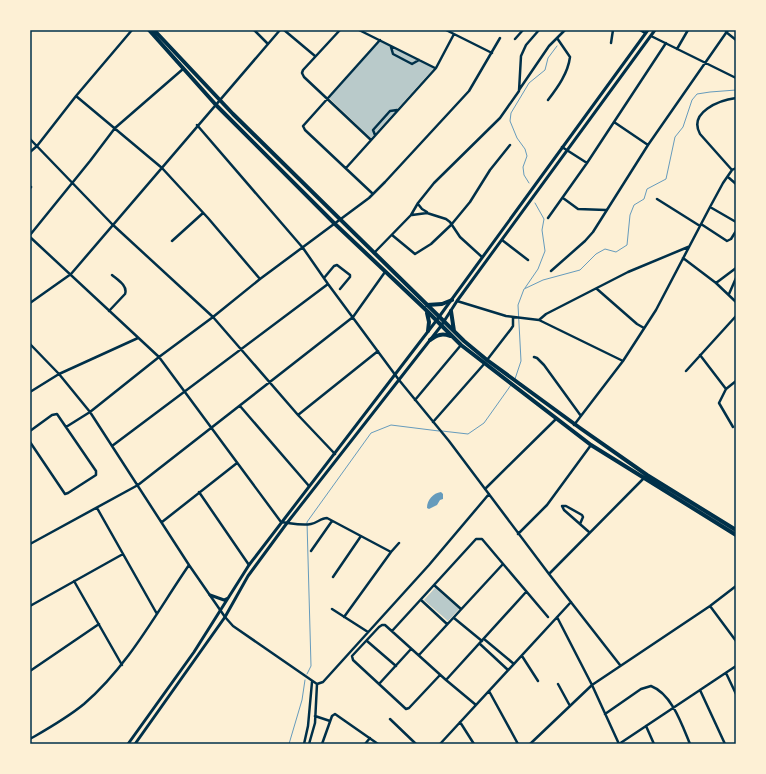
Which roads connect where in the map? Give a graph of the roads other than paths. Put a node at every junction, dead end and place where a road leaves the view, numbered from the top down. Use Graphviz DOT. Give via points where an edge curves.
graph roads {
  1 [pos="132,30"];
  2 [pos="149,30"];
  3 [pos="254,30"];
  4 [pos="280,30"];
  5 [pos="284,30"];
  6 [pos="340,30"];
  7 [pos="359,30"];
  8 [pos="446,30"];
  9 [pos="523,30"];
  10 [pos="540,30"];
  11 [pos="564,30"];
  12 [pos="613,30"];
  13 [pos="640,30"];
  14 [pos="655,30"];
  15 [pos="688,30"];
  16 [pos="157,31"];
  17 [pos="727,31"];
  18 [pos="647,32"];
  19 [pos="454,34"];
  20 [pos="651,36"];
  21 [pos="500,38"];
  22 [pos="557,38"];
  23 [pos="515,39"];
  24 [pos="380,40"];
  25 [pos="736,40"];
  26 [pos="611,43"];
  27 [pos="666,43"];
  28 [pos="268,44"];
  29 [pos="391,46"];
  30 [pos="677,49"];
  31 [pos="492,53"];
  32 [pos="315,56"];
  33 [pos="419,60"];
  34 [pos="704,62"];
  35 [pos="183,68"];
  36 [pos="436,68"];
  37 [pos="736,78"];
  38 [pos="519,91"];
  39 [pos="76,96"];
  40 [pos="328,98"];
  41 [pos="736,98"];
  42 [pos="220,100"];
  43 [pos="548,100"];
  44 [pos="216,105"];
  45 [pos="398,110"];
  46 [pos="614,122"];
  47 [pos="197,125"];
  48 [pos="115,128"];
  49 [pos="375,135"];
  50 [pos="30,139"];
  51 [pos="371,140"];
  52 [pos="510,145"];
  53 [pos="648,145"];
  54 [pos="37,146"];
  55 [pos="562,147"];
  56 [pos="567,151"];
  57 [pos="30,152"];
  58 [pos="587,163"];
  59 [pos="162,168"];
  60 [pos="346,168"];
  61 [pos="736,168"];
  62 [pos="732,170"];
  63 [pos="728,177"];
  64 [pos="72,183"];
  65 [pos="736,184"];
  66 [pos="373,194"];
  67 [pos="563,198"];
  68 [pos="657,199"];
  69 [pos="418,203"];
  70 [pos="710,207"];
  71 [pos="606,210"];
  72 [pos="203,213"];
  73 [pos="428,213"];
  74 [pos="411,215"];
  75 [pos="548,218"];
  76 [pos="341,220"];
  77 [pos="736,222"];
  78 [pos="112,224"];
  79 [pos="335,224"];
  80 [pos="451,225"];
  81 [pos="701,225"];
  82 [pos="736,231"];
  83 [pos="392,235"];
  84 [pos="30,236"];
  85 [pos="502,240"];
  86 [pos="172,241"];
  87 [pos="689,246"];
  88 [pos="303,248"];
  89 [pos="374,254"];
  90 [pos="482,257"];
  91 [pos="683,258"];
  92 [pos="528,260"];
  93 [pos="736,268"];
  94 [pos="551,271"];
  95 [pos="385,272"];
  96 [pos="70,274"];
  97 [pos="112,275"];
  98 [pos="324,278"];
  99 [pos="736,278"];
  100 [pos="260,279"];
  101 [pos="716,283"];
  102 [pos="328,284"];
  103 [pos="340,289"];
  104 [pos="597,289"];
  105 [pos="729,294"];
  106 [pos="452,300"];
  107 [pos="30,302"];
  108 [pos="457,302"];
  109 [pos="736,302"];
  110 [pos="426,307"];
  111 [pos="109,311"];
  112 [pos="451,312"];
  113 [pos="736,316"];
  114 [pos="213,317"];
  115 [pos="353,317"];
  116 [pos="515,318"];
  117 [pos="437,319"];
  118 [pos="539,320"];
  119 [pos="442,324"];
  120 [pos="644,328"];
  121 [pos="428,331"];
  122 [pos="454,332"];
  123 [pos="452,337"];
  124 [pos="138,338"];
  125 [pos="430,340"];
  126 [pos="30,344"];
  127 [pos="461,345"];
  128 [pos="241,348"];
  129 [pos="378,351"];
  130 [pos="700,355"];
  131 [pos="159,357"];
  132 [pos="534,357"];
  133 [pos="486,361"];
  134 [pos="623,361"];
  135 [pos="686,371"];
  136 [pos="59,374"];
  137 [pos="396,374"];
  138 [pos="399,380"];
  139 [pos="736,381"];
  140 [pos="270,382"];
  141 [pos="733,384"];
  142 [pos="518,385"];
  143 [pos="736,388"];
  144 [pos="726,389"];
  145 [pos="185,391"];
  146 [pos="30,392"];
  147 [pos="415,400"];
  148 [pos="240,406"];
  149 [pos="90,412"];
  150 [pos="298,415"];
  151 [pos="581,416"];
  152 [pos="556,419"];
  153 [pos="434,423"];
  154 [pos="574,424"];
  155 [pos="66,427"];
  156 [pos="733,427"];
  157 [pos="211,428"];
  158 [pos="30,431"];
  159 [pos="30,442"];
  160 [pos="591,445"];
  161 [pos="112,446"];
  162 [pos="335,454"];
  163 [pos="237,463"];
  164 [pos="646,476"];
  165 [pos="138,485"];
  166 [pos="309,486"];
  167 [pos="485,489"];
  168 [pos="200,492"];
  169 [pos="489,494"];
  170 [pos="97,508"];
  171 [pos="332,521"];
  172 [pos="162,522"];
  173 [pos="281,522"];
  174 [pos="287,523"];
  175 [pos="580,524"];
  176 [pos="736,530"];
  177 [pos="589,532"];
  178 [pos="518,534"];
  179 [pos="736,535"];
  180 [pos="361,536"];
  181 [pos="399,543"];
  182 [pos="30,544"];
  183 [pos="311,552"];
  184 [pos="391,552"];
  185 [pos="123,554"];
  186 [pos="503,564"];
  187 [pos="189,565"];
  188 [pos="249,565"];
  189 [pos="549,574"];
  190 [pos="333,577"];
  191 [pos="74,581"];
  192 [pos="434,585"];
  193 [pos="736,586"];
  194 [pos="526,592"];
  195 [pos="210,595"];
  196 [pos="230,597"];
  197 [pos="420,600"];
  198 [pos="571,602"];
  199 [pos="30,606"];
  200 [pos="710,606"];
  201 [pos="332,609"];
  202 [pos="461,609"];
  203 [pos="221,611"];
  204 [pos="157,614"];
  205 [pos="225,617"];
  206 [pos="344,617"];
  207 [pos="557,617"];
  208 [pos="454,618"];
  209 [pos="548,618"];
  210 [pos="99,624"];
  211 [pos="447,624"];
  212 [pos="392,631"];
  213 [pos="368,632"];
  214 [pos="367,641"];
  215 [pos="482,641"];
  216 [pos="736,641"];
  217 [pos="411,649"];
  218 [pos="419,655"];
  219 [pos="522,656"];
  220 [pos="122,664"];
  221 [pos="514,664"];
  222 [pos="620,665"];
  223 [pos="396,666"];
  224 [pos="736,666"];
  225 [pos="508,670"];
  226 [pos="30,671"];
  227 [pos="726,673"];
  228 [pos="440,674"];
  229 [pos="446,680"];
  230 [pos="312,682"];
  231 [pos="538,682"];
  232 [pos="317,684"];
  233 [pos="379,684"];
  234 [pos="558,684"];
  235 [pos="592,685"];
  236 [pos="700,690"];
  237 [pos="489,691"];
  238 [pos="736,694"];
  239 [pos="476,705"];
  240 [pos="570,706"];
  241 [pos="673,707"];
  242 [pos="605,714"];
  243 [pos="315,716"];
  244 [pos="390,720"];
  245 [pos="330,721"];
  246 [pos="460,722"];
  247 [pos="646,726"];
  248 [pos="370,738"];
  249 [pos="30,739"];
  250 [pos="618,743"];
  251 [pos="128,744"];
  252 [pos="135,744"];
  253 [pos="304,744"];
  254 [pos="309,744"];
  255 [pos="322,744"];
  256 [pos="365,744"];
  257 [pos="378,744"];
  258 [pos="416,744"];
  259 [pos="440,744"];
  260 [pos="474,744"];
  261 [pos="518,744"];
  262 [pos="530,744"];
  263 [pos="613,744"];
  264 [pos="654,744"];
  265 [pos="690,744"];
  266 [pos="725,744"];
  1 -- 39 [label="street"];
  2 -- 35 [label="main road"];
  3 -- 28 [label="street"];
  4 -- 28 [label="street"];
  5 -- 32 [label="street"];
  6 -- 32 [label="street"];
  7 -- 24 [label="street"];
  8 -- 19 [label="street"];
  9 -- 23 [label="street"];
  10 -- 38 [label="street" via="526,45 521,56"];
  11 -- 22 [label="street"];
  12 -- 26 [label="street"];
  13 -- 18 [label="street"];
  14 -- 20 [label="street"];
  15 -- 30 [label="street"];
  16 -- 42 [label="main road"];
  17 -- 25 [label="street"];
  17 -- 34 [label="street"];
  18 -- 55 [label="street"];
  19 -- 31 [label="street"];
  19 -- 36 [label="street"];
  20 -- 27 [label="street"];
  20 -- 56 [label="street"];
  21 -- 31 [label="street"];
  22 -- 38 [label="street"];
  22 -- 43 [label="street" via="570,57 565,74"];
  24 -- 29 [label="street"];
  24 -- 40 [label="street"];
  27 -- 30 [label="street"];
  27 -- 46 [label="street"];
  28 -- 42 [label="street"];
  29 -- 33 [label="street"];
  29 -- 33 [label="street" via="393,54 410,64"];
  30 -- 34 [label="street"];
  31 -- 66 [label="street" via="469,92"];
  32 -- 40 [label="street" via="302,73"];
  33 -- 36 [label="street"];
  34 -- 37 [label="street"];
  34 -- 53 [label="street"];
  35 -- 44 [label="main road"];
  35 -- 48 [label="street"];
  36 -- 45 [label="street"];
  38 -- 69 [label="street" via="500,118 434,183"];
  39 -- 48 [label="street"];
  39 -- 54 [label="street"];
  40 -- 51 [label="street"];
  40 -- 60 [label="street" via="303,126"];
  41 -- 62 [label="street" via="715,103 706,109 700,117 698,129"];
  42 -- 44 [label="street"];
  42 -- 76 [label="main road"];
  44 -- 47 [label="street"];
  44 -- 79 [label="main road"];
  45 -- 49 [label="street"];
  45 -- 49 [label="street" via="390,111 373,130"];
  46 -- 53 [label="street"];
  46 -- 58 [label="street"];
  47 -- 59 [label="street"];
  47 -- 88 [label="street"];
  48 -- 59 [label="street"];
  48 -- 64 [label="street"];
  49 -- 51 [label="street"];
  50 -- 54 [label="street"];
  51 -- 60 [label="street"];
  52 -- 80 [label="street"];
  53 -- 71 [label="street"];
  54 -- 57 [label="street"];
  54 -- 64 [label="street"];
  55 -- 56 [label="street"];
  55 -- 90 [label="street"];
  56 -- 58 [label="street"];
  56 -- 85 [label="street"];
  58 -- 67 [label="street"];
  59 -- 72 [label="street"];
  59 -- 78 [label="street"];
  60 -- 66 [label="street"];
  61 -- 62 [label="street"];
  62 -- 63 [label="street"];
  63 -- 65 [label="street"];
  63 -- 70 [label="street"];
  64 -- 78 [label="street"];
  64 -- 84 [label="street"];
  66 -- 76 [label="street"];
  67 -- 71 [label="street" via="578,209"];
  67 -- 75 [label="street"];
  68 -- 81 [label="street"];
  69 -- 73 [label="street"];
  69 -- 74 [label="street"];
  70 -- 77 [label="street"];
  70 -- 81 [label="street"];
  71 -- 94 [label="street" via="589,237"];
  72 -- 86 [label="street"];
  72 -- 100 [label="street"];
  73 -- 74 [label="street"];
  73 -- 80 [label="street" via="446,219"];
  74 -- 83 [label="street"];
  76 -- 79 [label="street"];
  76 -- 89 [label="main road"];
  78 -- 96 [label="street"];
  78 -- 114 [label="street"];
  79 -- 88 [label="street"];
  79 -- 95 [label="main road"];
  80 -- 83 [label="street" via="417,254"];
  80 -- 90 [label="street"];
  81 -- 82 [label="street" via="727,241"];
  81 -- 87 [label="street"];
  83 -- 89 [label="street"];
  84 -- 96 [label="street"];
  85 -- 92 [label="street"];
  85 -- 108 [label="street"];
  87 -- 91 [label="street"];
  87 -- 104 [label="street" via="628,272"];
  88 -- 98 [label="street"];
  88 -- 100 [label="street"];
  89 -- 110 [label="main road"];
  90 -- 106 [label="street"];
  91 -- 101 [label="street"];
  91 -- 120 [label="street"];
  93 -- 101 [label="street"];
  95 -- 110 [label="main road"];
  95 -- 115 [label="street"];
  96 -- 107 [label="street"];
  96 -- 111 [label="street"];
  97 -- 111 [label="street" via="127,291"];
  98 -- 102 [label="street"];
  98 -- 103 [label="street" via="334,266 337,266 350,275"];
  99 -- 105 [label="street"];
  100 -- 114 [label="street"];
  101 -- 105 [label="street"];
  102 -- 115 [label="street"];
  102 -- 128 [label="street"];
  104 -- 118 [label="street"];
  104 -- 120 [label="street"];
  105 -- 109 [label="street"];
  106 -- 110 [label="main road"];
  106 -- 117 [label="street"];
  108 -- 112 [label="street"];
  108 -- 116 [label="street"];
  110 -- 117 [label="main road"];
  110 -- 121 [label="main road" via="430,322"];
  111 -- 124 [label="street"];
  112 -- 119 [label="street"];
  112 -- 122 [label="main road"];
  113 -- 130 [label="street"];
  114 -- 128 [label="street"];
  114 -- 131 [label="street"];
  115 -- 129 [label="street"];
  115 -- 140 [label="street"];
  116 -- 118 [label="street"];
  116 -- 133 [label="street" via="511,329"];
  117 -- 119 [label="main road"];
  117 -- 121 [label="street"];
  118 -- 134 [label="street"];
  119 -- 122 [label="main road"];
  119 -- 123 [label="main road"];
  119 -- 125 [label="street"];
  120 -- 134 [label="street"];
  121 -- 137 [label="street"];
  122 -- 133 [label="main road"];
  123 -- 125 [label="main road" via="445,334"];
  123 -- 127 [label="main road"];
  124 -- 131 [label="street"];
  124 -- 136 [label="street"];
  125 -- 138 [label="street"];
  126 -- 136 [label="street"];
  127 -- 133 [label="main road"];
  127 -- 147 [label="street"];
  128 -- 140 [label="street"];
  128 -- 145 [label="street"];
  129 -- 137 [label="street"];
  129 -- 150 [label="street"];
  130 -- 135 [label="street"];
  130 -- 144 [label="street"];
  131 -- 145 [label="street"];
  131 -- 149 [label="street"];
  132 -- 151 [label="street" via="544,365"];
  133 -- 142 [label="main road"];
  133 -- 153 [label="street"];
  134 -- 151 [label="street"];
  136 -- 146 [label="street"];
  136 -- 149 [label="street"];
  137 -- 138 [label="street"];
  137 -- 162 [label="street"];
  138 -- 147 [label="street"];
  138 -- 174 [label="street"];
  139 -- 141 [label="street"];
  140 -- 148 [label="street"];
  140 -- 150 [label="street"];
  141 -- 143 [label="street"];
  141 -- 144 [label="street"];
  142 -- 152 [label="main road"];
  142 -- 154 [label="main road"];
  144 -- 156 [label="street" via="719,403"];
  145 -- 157 [label="street"];
  145 -- 161 [label="street"];
  147 -- 153 [label="street"];
  148 -- 157 [label="street"];
  148 -- 166 [label="street"];
  149 -- 155 [label="street"];
  149 -- 161 [label="street"];
  150 -- 162 [label="street"];
  151 -- 154 [label="street"];
  152 -- 160 [label="main road"];
  152 -- 167 [label="street"];
  153 -- 167 [label="street"];
  154 -- 164 [label="main road"];
  155 -- 158 [label="street" via="57,414"];
  155 -- 159 [label="street" via="96,471 96,475 68,493 65,494 62,490"];
  157 -- 163 [label="street"];
  157 -- 165 [label="street"];
  160 -- 164 [label="main road"];
  160 -- 178 [label="street" via="547,505"];
  161 -- 165 [label="street"];
  162 -- 166 [label="street"];
  163 -- 168 [label="street"];
  163 -- 173 [label="street"];
  164 -- 176 [label="main road"];
  164 -- 177 [label="street"];
  164 -- 179 [label="main road"];
  165 -- 170 [label="street"];
  165 -- 172 [label="street"];
  166 -- 173 [label="street"];
  167 -- 169 [label="street"];
  168 -- 172 [label="street"];
  168 -- 188 [label="street"];
  169 -- 178 [label="street"];
  169 -- 213 [label="street"];
  170 -- 182 [label="street"];
  170 -- 185 [label="street"];
  171 -- 174 [label="street" via="323,518 312,524"];
  171 -- 180 [label="street"];
  171 -- 183 [label="street"];
  172 -- 187 [label="street"];
  173 -- 174 [label="street"];
  173 -- 188 [label="street"];
  174 -- 205 [label="street" via="248,576"];
  175 -- 175 [label="street" via="564,510 562,507 566,506 582,516"];
  175 -- 177 [label="street"];
  177 -- 189 [label="street"];
  178 -- 189 [label="street"];
  180 -- 184 [label="street"];
  180 -- 190 [label="street"];
  181 -- 184 [label="street"];
  184 -- 206 [label="street"];
  185 -- 191 [label="street"];
  185 -- 204 [label="street"];
  186 -- 192 [label="street" via="482,539 476,539"];
  186 -- 194 [label="street"];
  186 -- 202 [label="street"];
  187 -- 195 [label="street"];
  187 -- 204 [label="street"];
  188 -- 196 [label="street"];
  189 -- 198 [label="street"];
  191 -- 199 [label="street"];
  191 -- 210 [label="street"];
  192 -- 197 [label="street"];
  192 -- 202 [label="street"];
  193 -- 200 [label="street"];
  194 -- 209 [label="street"];
  194 -- 215 [label="street"];
  195 -- 196 [label="street" via="224,600"];
  195 -- 203 [label="street"];
  196 -- 203 [label="street"];
  197 -- 211 [label="street"];
  197 -- 212 [label="street"];
  198 -- 207 [label="street"];
  198 -- 222 [label="street"];
  200 -- 216 [label="street"];
  200 -- 222 [label="street"];
  201 -- 206 [label="street"];
  202 -- 208 [label="street"];
  203 -- 205 [label="street"];
  203 -- 251 [label="street"];
  204 -- 220 [label="street"];
  205 -- 230 [label="street" via="233,626"];
  205 -- 252 [label="street"];
  206 -- 213 [label="street"];
  207 -- 219 [label="street"];
  207 -- 235 [label="street"];
  208 -- 211 [label="street"];
  208 -- 215 [label="street"];
  210 -- 220 [label="street"];
  210 -- 226 [label="street"];
  211 -- 218 [label="street"];
  212 -- 214 [label="street" via="382,625"];
  212 -- 217 [label="street"];
  213 -- 232 [label="street" via="323,682"];
  214 -- 223 [label="street"];
  214 -- 233 [label="street" via="352,656 353,660"];
  215 -- 221 [label="street"];
  215 -- 225 [label="street"];
  215 -- 229 [label="street"];
  217 -- 218 [label="street"];
  217 -- 223 [label="street"];
  218 -- 228 [label="street"];
  219 -- 221 [label="street"];
  219 -- 231 [label="street"];
  220 -- 249 [label="street" via="84,704"];
  221 -- 225 [label="street"];
  222 -- 235 [label="street"];
  223 -- 233 [label="street"];
  224 -- 227 [label="street"];
  225 -- 237 [label="street"];
  227 -- 236 [label="street"];
  227 -- 238 [label="street"];
  228 -- 229 [label="street"];
  228 -- 233 [label="street" via="407,709"];
  229 -- 239 [label="street"];
  230 -- 232 [label="street"];
  230 -- 253 [label="street"];
  232 -- 243 [label="street"];
  234 -- 240 [label="street"];
  235 -- 240 [label="street"];
  235 -- 242 [label="street"];
  236 -- 241 [label="street"];
  236 -- 266 [label="street"];
  237 -- 239 [label="street"];
  237 -- 261 [label="street"];
  239 -- 246 [label="street"];
  240 -- 262 [label="street"];
  241 -- 242 [label="street" via="659,690 651,686 642,689"];
  241 -- 247 [label="street"];
  241 -- 265 [label="street"];
  242 -- 250 [label="street"];
  243 -- 245 [label="street"];
  243 -- 254 [label="street"];
  244 -- 258 [label="street"];
  245 -- 248 [label="street" via="335,714"];
  245 -- 255 [label="street"];
  246 -- 259 [label="street"];
  246 -- 260 [label="street"];
  247 -- 250 [label="street"];
  247 -- 264 [label="street"];
  248 -- 256 [label="street"];
  248 -- 257 [label="street"];
  250 -- 263 [label="street"];
}
